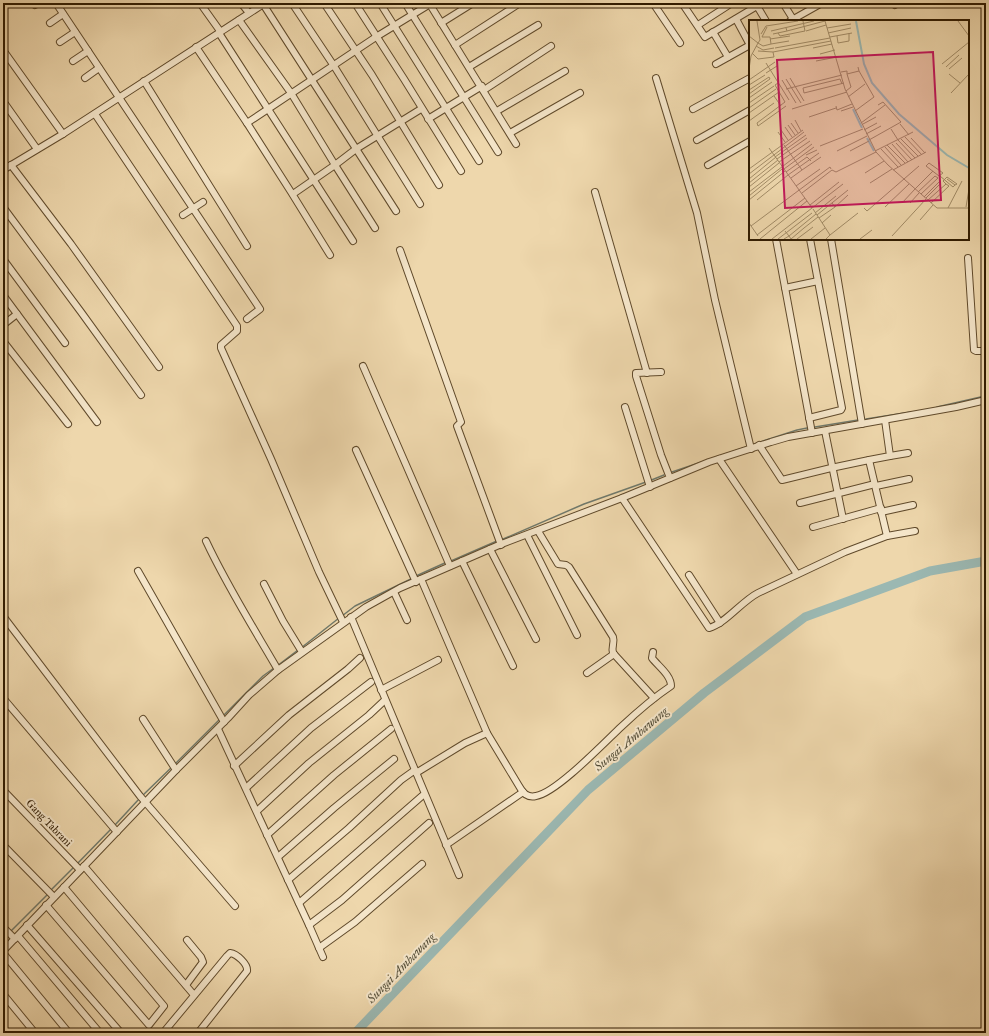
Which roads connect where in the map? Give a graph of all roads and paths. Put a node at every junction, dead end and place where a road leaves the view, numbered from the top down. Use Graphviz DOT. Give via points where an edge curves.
graph roads {
  1 [pos="56,3"];
  2 [pos="200,3"];
  3 [pos="241,3"];
  4 [pos="292,3"];
  5 [pos="324,3"];
  6 [pos="355,3"];
  7 [pos="380,3"];
  8 [pos="405,3"];
  9 [pos="473,3"];
  10 [pos="520,3"];
  11 [pos="653,3"];
  12 [pos="732,3"];
  13 [pos="783,3"];
  14 [pos="264,4"];
  15 [pos="429,4"];
  16 [pos="683,4"];
  17 [pos="760,4"];
  18 [pos="817,4"];
  19 [pos="249,13"];
  20 [pos="63,14"];
  21 [pos="412,14"];
  22 [pos="736,19"];
  23 [pos="239,20"];
  24 [pos="766,20"];
  25 [pos="792,20"];
  26 [pos="50,23"];
  27 [pos="441,23"];
  28 [pos="538,24"];
  29 [pos="698,25"];
  30 [pos="395,26"];
  31 [pos="75,32"];
  32 [pos="220,32"];
  33 [pos="713,32"];
  34 [pos="376,37"];
  35 [pos="60,42"];
  36 [pos="680,43"];
  37 [pos="749,43"];
  38 [pos="455,45"];
  39 [pos="551,46"];
  40 [pos="749,46"];
  41 [pos="196,47"];
  42 [pos="3,50"];
  43 [pos="88,51"];
  44 [pos="356,51"];
  45 [pos="728,57"];
  46 [pos="73,61"];
  47 [pos="716,64"];
  48 [pos="334,66"];
  49 [pos="469,67"];
  50 [pos="99,68"];
  51 [pos="565,71"];
  52 [pos="85,78"];
  53 [pos="656,78"];
  54 [pos="749,79"];
  55 [pos="312,80"];
  56 [pos="144,81"];
  57 [pos="483,88"];
  58 [pos="291,93"];
  59 [pos="580,93"];
  60 [pos="119,97"];
  61 [pos="464,97"];
  62 [pos="3,101"];
  63 [pos="421,108"];
  64 [pos="446,108"];
  65 [pos="268,109"];
  66 [pos="693,109"];
  67 [pos="497,111"];
  68 [pos="749,111"];
  69 [pos="95,114"];
  70 [pos="428,119"];
  71 [pos="400,122"];
  72 [pos="247,123"];
  73 [pos="510,133"];
  74 [pos="63,134"];
  75 [pos="378,136"];
  76 [pos="697,140"];
  77 [pos="749,142"];
  78 [pos="516,144"];
  79 [pos="37,149"];
  80 [pos="356,149"];
  81 [pos="498,152"];
  82 [pos="479,161"];
  83 [pos="11,165"];
  84 [pos="335,165"];
  85 [pos="708,165"];
  86 [pos="3,170"];
  87 [pos="461,172"];
  88 [pos="314,180"];
  89 [pos="439,185"];
  90 [pos="595,192"];
  91 [pos="293,194"];
  92 [pos="203,202"];
  93 [pos="420,204"];
  94 [pos="3,207"];
  95 [pos="193,208"];
  96 [pos="396,211"];
  97 [pos="184,215"];
  98 [pos="375,228"];
  99 [pos="776,240"];
  100 [pos="810,240"];
  101 [pos="831,240"];
  102 [pos="353,241"];
  103 [pos="247,246"];
  104 [pos="400,250"];
  105 [pos="330,255"];
  106 [pos="968,258"];
  107 [pos="3,259"];
  108 [pos="818,281"];
  109 [pos="785,288"];
  110 [pos="3,295"];
  111 [pos="17,314"];
  112 [pos="247,319"];
  113 [pos="3,325"];
  114 [pos="3,341"];
  115 [pos="65,343"];
  116 [pos="986,351"];
  117 [pos="363,366"];
  118 [pos="159,368"];
  119 [pos="661,372"];
  120 [pos="647,373"];
  121 [pos="141,395"];
  122 [pos="986,400"];
  123 [pos="625,407"];
  124 [pos="809,418"];
  125 [pos="885,420"];
  126 [pos="97,422"];
  127 [pos="68,424"];
  128 [pos="862,424"];
  129 [pos="825,431"];
  130 [pos="812,433"];
  131 [pos="759,446"];
  132 [pos="751,448"];
  133 [pos="356,450"];
  134 [pos="908,453"];
  135 [pos="890,456"];
  136 [pos="719,459"];
  137 [pos="869,460"];
  138 [pos="831,468"];
  139 [pos="670,478"];
  140 [pos="909,479"];
  141 [pos="873,485"];
  142 [pos="650,487"];
  143 [pos="838,493"];
  144 [pos="622,498"];
  145 [pos="800,503"];
  146 [pos="913,505"];
  147 [pos="881,510"];
  148 [pos="843,518"];
  149 [pos="813,527"];
  150 [pos="538,531"];
  151 [pos="915,531"];
  152 [pos="527,535"];
  153 [pos="884,537"];
  154 [pos="206,541"];
  155 [pos="501,545"];
  156 [pos="490,549"];
  157 [pos="462,561"];
  158 [pos="450,566"];
  159 [pos="138,571"];
  160 [pos="797,574"];
  161 [pos="689,576"];
  162 [pos="418,580"];
  163 [pos="264,584"];
  164 [pos="394,592"];
  165 [pos="3,616"];
  166 [pos="351,616"];
  167 [pos="407,620"];
  168 [pos="343,622"];
  169 [pos="720,623"];
  170 [pos="578,636"];
  171 [pos="536,639"];
  172 [pos="302,652"];
  173 [pos="653,652"];
  174 [pos="614,654"];
  175 [pos="360,658"];
  176 [pos="438,660"];
  177 [pos="513,666"];
  178 [pos="278,670"];
  179 [pos="586,673"];
  180 [pos="371,682"];
  181 [pos="381,690"];
  182 [pos="3,698"];
  183 [pos="654,698"];
  184 [pos="385,700"];
  185 [pos="143,719"];
  186 [pos="224,722"];
  187 [pos="218,729"];
  188 [pos="391,729"];
  189 [pos="487,733"];
  190 [pos="394,760"];
  191 [pos="234,766"];
  192 [pos="176,770"];
  193 [pos="415,772"];
  194 [pos="246,788"];
  195 [pos="3,790"];
  196 [pos="523,792"];
  197 [pos="422,796"];
  198 [pos="142,799"];
  199 [pos="257,811"];
  200 [pos="429,823"];
  201 [pos="114,829"];
  202 [pos="267,834"];
  203 [pos="3,845"];
  204 [pos="446,845"];
  205 [pos="278,856"];
  206 [pos="422,864"];
  207 [pos="80,867"];
  208 [pos="459,875"];
  209 [pos="288,880"];
  210 [pos="64,887"];
  211 [pos="51,894"];
  212 [pos="299,903"];
  213 [pos="46,905"];
  214 [pos="235,906"];
  215 [pos="27,925"];
  216 [pos="309,925"];
  217 [pos="5,929"];
  218 [pos="16,937"];
  219 [pos="187,940"];
  220 [pos="319,948"];
  221 [pos="3,952"];
  222 [pos="323,957"];
  223 [pos="186,985"];
  224 [pos="3,994"];
  225 [pos="194,995"];
  226 [pos="36,1033"];
  227 [pos="69,1033"];
  228 [pos="100,1033"];
  229 [pos="121,1033"];
  230 [pos="163,1033"];
  231 [pos="198,1033"];
  1 -- 20 [label="street"];
  2 -- 32 [label="street"];
  3 -- 19 [label="street"];
  4 -- 48 [label="street"];
  5 -- 44 [label="street"];
  6 -- 34 [label="street"];
  7 -- 30 [label="street"];
  8 -- 21 [label="street"];
  9 -- 27 [label="street"];
  10 -- 38 [label="street"];
  11 -- 36 [label="street"];
  12 -- 29 [label="street"];
  13 -- 25 [label="street"];
  14 -- 19 [label="street"];
  14 -- 55 [label="street"];
  15 -- 21 [label="street"];
  15 -- 27 [label="street"];
  16 -- 29 [label="street"];
  17 -- 22 [label="street"];
  17 -- 24 [label="street"];
  18 -- 25 [label="street"];
  19 -- 23 [label="street"];
  20 -- 26 [label="street"];
  20 -- 31 [label="street"];
  21 -- 30 [label="street"];
  21 -- 61 [label="street"];
  22 -- 33 [label="street"];
  22 -- 37 [label="street"];
  23 -- 32 [label="street"];
  23 -- 58 [label="street"];
  27 -- 38 [label="street"];
  28 -- 49 [label="street"];
  29 -- 33 [label="street" via="705,37"];
  30 -- 34 [label="street"];
  30 -- 64 [label="street"];
  31 -- 35 [label="street"];
  31 -- 43 [label="street"];
  32 -- 41 [label="street"];
  32 -- 65 [label="street"];
  33 -- 45 [label="street"];
  34 -- 44 [label="street"];
  34 -- 63 [label="street"];
  38 -- 49 [label="street"];
  39 -- 57 [label="street"];
  40 -- 45 [label="street"];
  41 -- 56 [label="street"];
  41 -- 72 [label="street"];
  42 -- 74 [label="street"];
  43 -- 46 [label="street"];
  43 -- 50 [label="street"];
  44 -- 48 [label="street"];
  44 -- 71 [label="street"];
  45 -- 47 [label="street"];
  48 -- 55 [label="street"];
  48 -- 75 [label="street"];
  49 -- 57 [label="street"];
  50 -- 52 [label="street"];
  50 -- 60 [label="street"];
  51 -- 67 [label="street"];
  53 -- 132 [label="street" via="697,213"];
  54 -- 66 [label="street"];
  55 -- 58 [label="street"];
  55 -- 80 [label="street"];
  56 -- 60 [label="street"];
  56 -- 103 [label="street"];
  57 -- 61 [label="street"];
  57 -- 67 [label="street"];
  58 -- 65 [label="street"];
  58 -- 84 [label="street"];
  59 -- 73 [label="street"];
  60 -- 69 [label="street"];
  60 -- 95 [label="street"];
  61 -- 64 [label="street"];
  61 -- 81 [label="street"];
  62 -- 79 [label="street"];
  63 -- 70 [label="street"];
  63 -- 71 [label="street"];
  64 -- 70 [label="street"];
  64 -- 82 [label="street"];
  65 -- 72 [label="street"];
  65 -- 88 [label="street"];
  67 -- 73 [label="street"];
  68 -- 76 [label="street"];
  69 -- 74 [label="street"];
  69 -- 168 [label="street" via="237,326 237,331 221,345 221,348"];
  70 -- 87 [label="street"];
  71 -- 75 [label="street"];
  71 -- 89 [label="street"];
  72 -- 91 [label="street"];
  73 -- 78 [label="street"];
  74 -- 79 [label="street"];
  75 -- 80 [label="street"];
  75 -- 93 [label="street"];
  77 -- 85 [label="street"];
  79 -- 83 [label="street"];
  80 -- 84 [label="street"];
  80 -- 96 [label="street"];
  83 -- 86 [label="street"];
  83 -- 118 [label="street"];
  84 -- 88 [label="street"];
  84 -- 98 [label="street"];
  88 -- 91 [label="street"];
  88 -- 102 [label="street"];
  90 -- 120 [label="street"];
  91 -- 105 [label="street"];
  92 -- 95 [label="street"];
  94 -- 121 [label="street"];
  95 -- 97 [label="street"];
  95 -- 112 [label="street" via="260,309"];
  99 -- 109 [label="street"];
  100 -- 108 [label="street"];
  101 -- 128 [label="street"];
  104 -- 155 [label="street" via="461,422 457,426"];
  106 -- 116 [label="street" via="974,350"];
  107 -- 115 [label="street"];
  108 -- 109 [label="street"];
  108 -- 124 [label="street" via="842,408"];
  109 -- 124 [label="street"];
  110 -- 111 [label="street"];
  111 -- 113 [label="street"];
  111 -- 126 [label="street"];
  114 -- 127 [label="street"];
  117 -- 158 [label="street"];
  119 -- 120 [label="street"];
  120 -- 139 [label="street" via="636,373 636,376"];
  122 -- 125 [label="street"];
  123 -- 142 [label="street"];
  124 -- 130 [label="street"];
  125 -- 128 [label="street"];
  125 -- 135 [label="street"];
  128 -- 129 [label="street"];
  129 -- 130 [label="street"];
  129 -- 138 [label="street"];
  130 -- 131 [label="street"];
  131 -- 132 [label="street"];
  131 -- 138 [label="street" via="782,480"];
  132 -- 136 [label="street"];
  133 -- 162 [label="street"];
  134 -- 135 [label="street"];
  135 -- 137 [label="street"];
  136 -- 139 [label="street"];
  136 -- 160 [label="street"];
  137 -- 138 [label="street"];
  137 -- 141 [label="street"];
  138 -- 143 [label="street"];
  139 -- 142 [label="street"];
  140 -- 141 [label="street"];
  141 -- 143 [label="street"];
  141 -- 147 [label="street"];
  142 -- 144 [label="street"];
  143 -- 145 [label="street"];
  143 -- 148 [label="street"];
  144 -- 150 [label="street"];
  144 -- 169 [label="street" via="709,628"];
  146 -- 147 [label="street"];
  147 -- 148 [label="street"];
  147 -- 153 [label="street"];
  148 -- 149 [label="street"];
  150 -- 152 [label="street"];
  150 -- 174 [label="street" via="558,564 569,567 613,637"];
  151 -- 153 [label="street"];
  152 -- 155 [label="street"];
  152 -- 170 [label="street"];
  153 -- 160 [label="street"];
  154 -- 178 [label="street" via="242,612"];
  155 -- 156 [label="street"];
  156 -- 157 [label="street"];
  156 -- 171 [label="street"];
  157 -- 158 [label="street"];
  157 -- 177 [label="street"];
  158 -- 162 [label="street"];
  159 -- 186 [label="street"];
  160 -- 169 [label="street" via="751,596"];
  161 -- 169 [label="street"];
  162 -- 164 [label="street"];
  162 -- 189 [label="street"];
  163 -- 172 [label="street" via="282,621"];
  164 -- 166 [label="street"];
  164 -- 167 [label="street"];
  165 -- 198 [label="street"];
  166 -- 168 [label="street"];
  166 -- 181 [label="street"];
  168 -- 172 [label="street"];
  172 -- 178 [label="street"];
  173 -- 183 [label="street" via="652,658 671,683 671,686"];
  174 -- 179 [label="street"];
  174 -- 183 [label="street"];
  175 -- 191 [label="street" via="289,715"];
  176 -- 181 [label="street"];
  178 -- 186 [label="street" via="249,695"];
  180 -- 194 [label="street" via="312,728"];
  181 -- 184 [label="street"];
  182 -- 201 [label="street"];
  183 -- 196 [label="street" via="566,778 538,796 530,796"];
  184 -- 193 [label="street"];
  184 -- 199 [label="street" via="309,763"];
  185 -- 192 [label="street"];
  186 -- 187 [label="street"];
  187 -- 191 [label="street"];
  187 -- 192 [label="street"];
  188 -- 202 [label="street"];
  189 -- 193 [label="street"];
  189 -- 196 [label="street"];
  190 -- 205 [label="street"];
  191 -- 194 [label="street"];
  192 -- 198 [label="street"];
  193 -- 204 [label="street"];
  193 -- 209 [label="street" via="401,780"];
  194 -- 199 [label="street"];
  195 -- 207 [label="street, Gang Tabrani"];
  196 -- 204 [label="street"];
  197 -- 212 [label="street"];
  198 -- 201 [label="street"];
  198 -- 214 [label="street"];
  199 -- 202 [label="street"];
  200 -- 216 [label="street" via="342,900"];
  201 -- 207 [label="street"];
  202 -- 205 [label="street"];
  203 -- 211 [label="street"];
  204 -- 208 [label="street"];
  205 -- 209 [label="street"];
  206 -- 220 [label="street" via="355,922"];
  207 -- 210 [label="street"];
  207 -- 223 [label="street, Gang Tabrani"];
  209 -- 212 [label="street"];
  210 -- 211 [label="street"];
  210 -- 213 [label="street" via="164,1006 148,1025"];
  211 -- 213 [label="street"];
  212 -- 216 [label="street"];
  213 -- 215 [label="street"];
  215 -- 218 [label="street"];
  215 -- 229 [label="street"];
  216 -- 220 [label="street"];
  217 -- 218 [label="street"];
  218 -- 221 [label="street"];
  218 -- 228 [label="street"];
  219 -- 223 [label="street" via="203,962"];
  220 -- 222 [label="street"];
  221 -- 227 [label="street"];
  223 -- 225 [label="street, Gang Tabrani"];
  224 -- 226 [label="street"];
  225 -- 230 [label="street"];
  225 -- 231 [label="street" via="230,953 247,966 247,972"];
}
